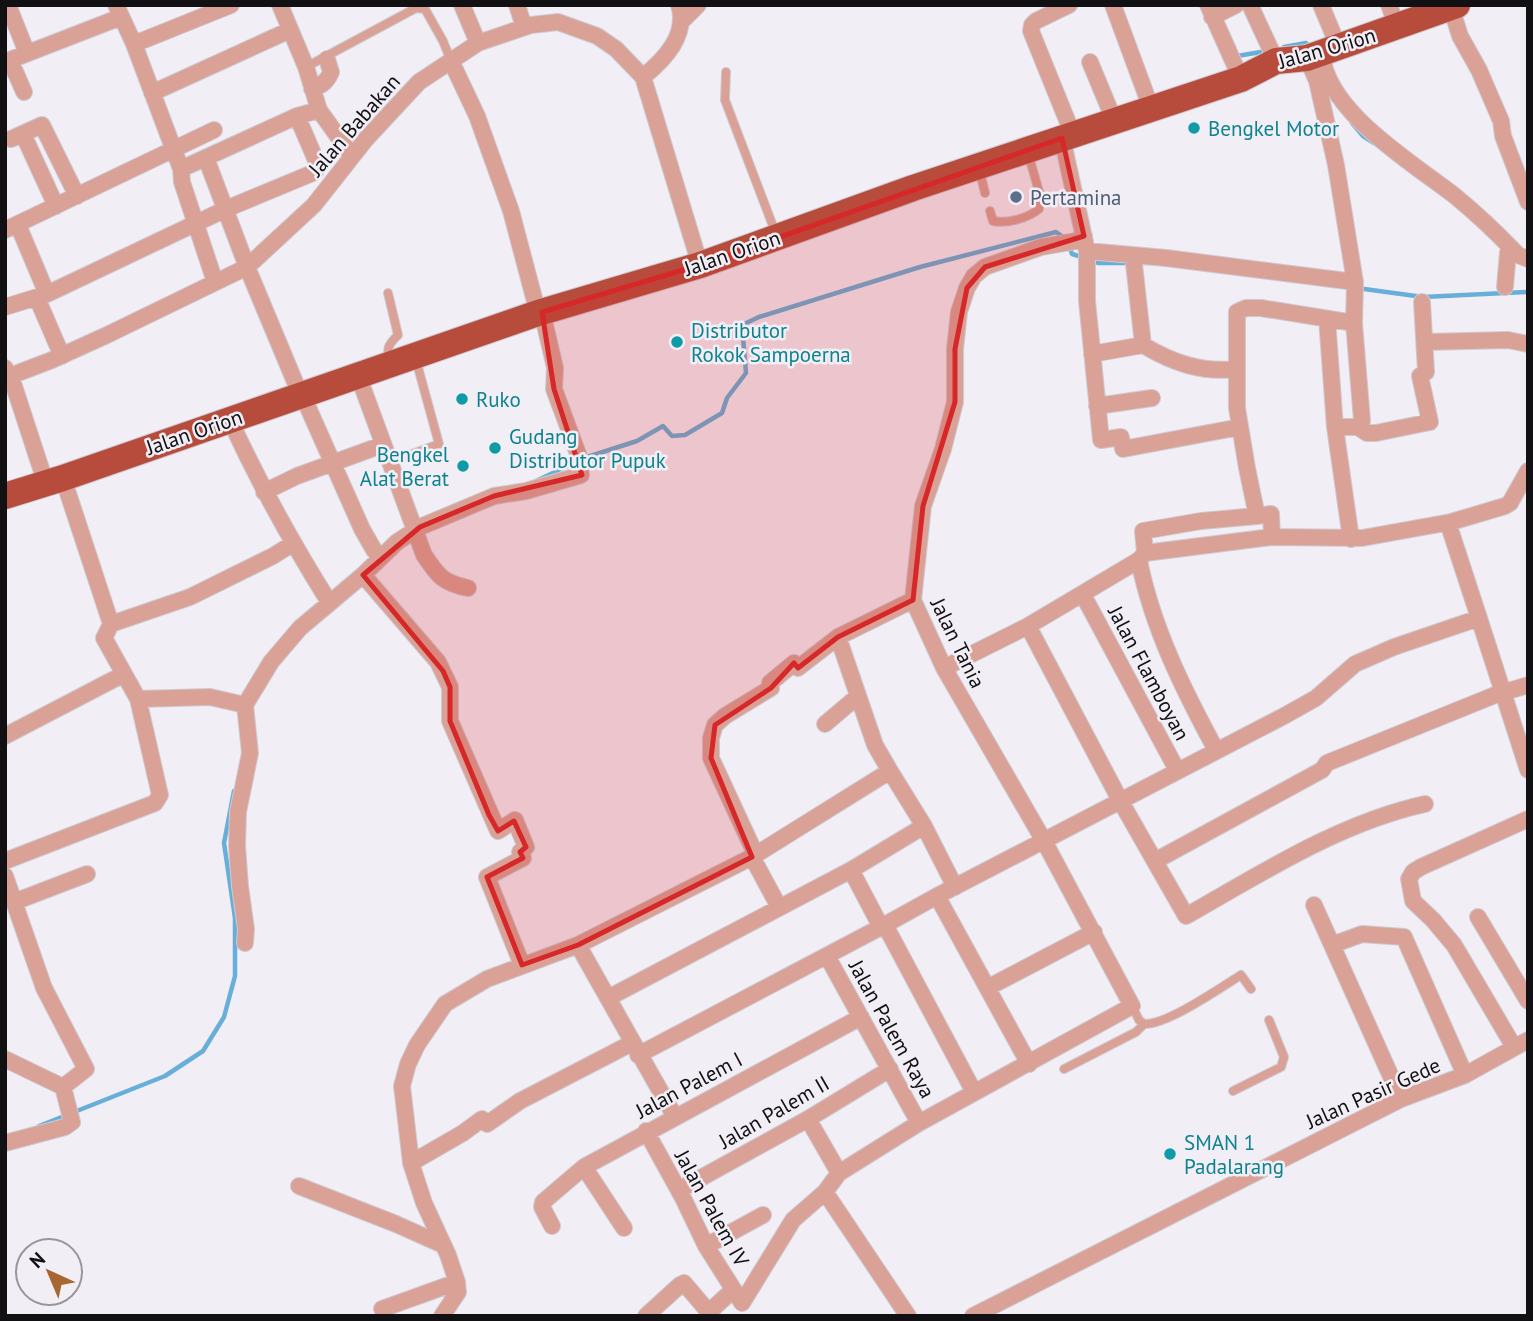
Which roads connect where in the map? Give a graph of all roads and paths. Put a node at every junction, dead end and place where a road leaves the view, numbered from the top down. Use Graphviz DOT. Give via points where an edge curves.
graph roads {
  1 [pos="8,5"];
  2 [pos="231,5"];
  3 [pos="462,5"];
  4 [pos="517,5"];
  5 [pos="698,5"];
  6 [pos="1069,5"];
  7 [pos="1113,5"];
  8 [pos="1236,5"];
  9 [pos="1250,5"];
  10 [pos="1321,5"];
  11 [pos="282,6"];
  12 [pos="1454,6"];
  13 [pos="118,11"];
  14 [pos="1210,11"];
  15 [pos="682,12"];
  16 [pos="1393,16"];
  17 [pos="524,27"];
  18 [pos="290,30"];
  19 [pos="478,43"];
  20 [pos="134,44"];
  21 [pos="27,53"];
  22 [pos="1320,54"];
  23 [pos="327,60"];
  24 [pos="451,61"];
  25 [pos="1276,61"];
  26 [pos="1090,62"];
  27 [pos="306,67"];
  28 [pos="726,72"];
  29 [pos="643,77"];
  30 [pos="1241,79"];
  31 [pos="312,89"];
  32 [pos="24,92"];
  33 [pos="152,93"];
  34 [pos="1151,108"];
  35 [pos="319,110"];
  36 [pos="297,116"];
  37 [pos="1114,120"];
  38 [pos="214,130"];
  39 [pos="1067,136"];
  40 [pos="173,150"];
  41 [pos="1027,150"];
  42 [pos="352,156"];
  43 [pos="206,158"];
  44 [pos="979,167"];
  45 [pos="181,169"];
  46 [pos="985,193"];
  47 [pos="77,196"];
  48 [pos="1528,202"];
  49 [pos="56,206"];
  50 [pos="226,209"];
  51 [pos="990,211"];
  52 [pos="195,224"];
  53 [pos="11,228"];
  54 [pos="778,237"];
  55 [pos="1510,247"];
  56 [pos="1084,250"];
  57 [pos="1528,259"];
  58 [pos="1133,261"];
  59 [pos="700,264"];
  60 [pos="247,267"];
  61 [pos="215,282"];
  62 [pos="1505,287"];
  63 [pos="1355,288"];
  64 [pos="388,293"];
  65 [pos="42,296"];
  66 [pos="1422,303"];
  67 [pos="5,307"];
  68 [pos="540,313"];
  69 [pos="1327,319"];
  70 [pos="1354,323"];
  71 [pos="1424,342"];
  72 [pos="1528,344"];
  73 [pos="1143,345"];
  74 [pos="1092,354"];
  75 [pos="62,356"];
  76 [pos="403,361"];
  77 [pos="1237,369"];
  78 [pos="358,375"];
  79 [pos="9,377"];
  80 [pos="301,394"];
  81 [pos="1152,398"];
  82 [pos="1097,406"];
  83 [pos="230,420"];
  84 [pos="1335,426"];
  85 [pos="1240,427"];
  86 [pos="1358,427"];
  87 [pos="382,445"];
  88 [pos="399,458"];
  89 [pos="332,464"];
  90 [pos="1528,471"];
  91 [pos="54,481"];
  92 [pos="1522,490"];
  93 [pos="264,492"];
  94 [pos="5,496"];
  95 [pos="1257,516"];
  96 [pos="1448,523"];
  97 [pos="412,527"];
  98 [pos="1272,537"];
  99 [pos="1351,539"];
  100 [pos="292,544"];
  101 [pos="378,554"];
  102 [pos="1142,557"];
  103 [pos="363,575"];
  104 [pos="468,589"];
  105 [pos="1083,595"];
  106 [pos="328,599"];
  107 [pos="913,600"];
  108 [pos="1479,618"];
  109 [pos="111,624"];
  110 [pos="1028,626"];
  111 [pos="838,637"];
  112 [pos="944,668"];
  113 [pos="124,674"];
  114 [pos="1528,685"];
  115 [pos="1503,692"];
  116 [pos="858,696"];
  117 [pos="138,699"];
  118 [pos="242,705"];
  119 [pos="825,724"];
  120 [pos="5,736"];
  121 [pos="1216,750"];
  122 [pos="1177,770"];
  123 [pos="1528,770"];
  124 [pos="890,771"];
  125 [pos="1121,802"];
  126 [pos="1425,804"];
  127 [pos="1528,819"];
  128 [pos="924,826"];
  129 [pos="1044,841"];
  130 [pos="752,857"];
  131 [pos="1155,861"];
  132 [pos="5,862"];
  133 [pos="851,870"];
  134 [pos="87,874"];
  135 [pos="5,876"];
  136 [pos="955,887"];
  137 [pos="937,896"];
  138 [pos="14,902"];
  139 [pos="1314,905"];
  140 [pos="779,907"];
  141 [pos="1478,917"];
  142 [pos="883,926"];
  143 [pos="1094,932"];
  144 [pos="245,943"];
  145 [pos="578,945"];
  146 [pos="1332,945"];
  147 [pos="827,956"];
  148 [pos="522,965"];
  149 [pos="989,988"];
  150 [pos="1251,989"];
  151 [pos="608,998"];
  152 [pos="1528,1001"];
  153 [pos="1132,1006"];
  154 [pos="861,1017"];
  155 [pos="1269,1020"];
  156 [pos="1144,1024"];
  157 [pos="1521,1044"];
  158 [pos="635,1049"];
  159 [pos="5,1059"];
  160 [pos="1029,1064"];
  161 [pos="890,1069"];
  162 [pos="1065,1069"];
  163 [pos="1465,1074"];
  164 [pos="63,1087"];
  165 [pos="1233,1091"];
  166 [pos="974,1092"];
  167 [pos="1401,1099"];
  168 [pos="674,1117"];
  169 [pos="808,1119"];
  170 [pos="919,1123"];
  171 [pos="646,1131"];
  172 [pos="5,1143"];
  173 [pos="411,1163"];
  174 [pos="584,1167"];
  175 [pos="839,1173"];
  176 [pos="299,1186"];
  177 [pos="678,1190"];
  178 [pos="825,1192"];
  179 [pos="763,1215"];
  180 [pos="552,1226"];
  181 [pos="624,1228"];
  182 [pos="443,1245"];
  183 [pos="706,1246"];
  184 [pos="457,1282"];
  185 [pos="738,1297"];
  186 [pos="378,1313"];
  187 [pos="710,1314"];
  188 [pos="442,1316"];
  189 [pos="646,1316"];
  190 [pos="908,1316"];
  191 [pos="973,1316"];
  1 -- 21 [label="street"];
  2 -- 20 [label="street"];
  3 -- 19 [label="street"];
  4 -- 17 [label="street"];
  5 -- 15 [label="street"];
  6 -- 39 [label="street" via="1031,26"];
  7 -- 34 [label="street"];
  8 -- 14 [label="street"];
  9 -- 25 [label="street"];
  10 -- 22 [label="street"];
  11 -- 18 [label="street"];
  12 -- 16 [label="highway, Jalan Orion"];
  12 -- 48 [label="street" via="1460,36 1500,121"];
  13 -- 20 [label="street"];
  13 -- 21 [label="street"];
  14 -- 30 [label="street"];
  15 -- 29 [label="street" via="670,51"];
  16 -- 22 [label="highway, Jalan Orion"];
  17 -- 19 [label="street, Jalan Babakan"];
  17 -- 29 [label="street, Jalan Babakan" via="558,22 587,32 616,49"];
  18 -- 27 [label="street"];
  18 -- 33 [label="street"];
  19 -- 24 [label="street, Jalan Babakan"];
  20 -- 33 [label="street"];
  21 -- 32 [label="street" via="10,60"];
  22 -- 25 [label="highway, Jalan Orion"];
  22 -- 55 [label="street" via="1350,111"];
  22 -- 63 [label="street" via="1317,81 1336,165"];
  23 -- 31 [label="street" via="328,79"];
  24 -- 27 [label="lane" via="425,9 416,8"];
  24 -- 42 [label="street, Jalan Babakan" via="419,82"];
  24 -- 68 [label="street" via="477,116 511,211"];
  25 -- 30 [label="highway, Jalan Orion"];
  26 -- 37 [label="street"];
  27 -- 31 [label="street"];
  28 -- 54 [label="lane" via="725,100"];
  29 -- 59 [label="street, Jalan Babakan"];
  30 -- 34 [label="highway, Jalan Orion"];
  31 -- 35 [label="street"];
  33 -- 40 [label="street"];
  34 -- 37 [label="highway, Jalan Orion"];
  35 -- 36 [label="street"];
  35 -- 42 [label="street"];
  36 -- 43 [label="street"];
  36 -- 50 [label="street" via="317,169"];
  37 -- 39 [label="highway, Jalan Orion"];
  38 -- 40 [label="street"];
  39 -- 41 [label="highway, Jalan Orion"];
  39 -- 56 [label="street"];
  40 -- 45 [label="street"];
  40 -- 47 [label="street"];
  41 -- 44 [label="highway, Jalan Orion"];
  41 -- 51 [label="lane" via="1040,195 1039,209 998,223"];
  42 -- 60 [label="street, Jalan Babakan" via="314,205"];
  43 -- 45 [label="street"];
  43 -- 50 [label="street"];
  44 -- 46 [label="lane"];
  44 -- 54 [label="highway, Jalan Orion"];
  45 -- 52 [label="street"];
  47 -- 49 [label="street"];
  47 -- 49 [label="street" via="42,125 17,137"];
  49 -- 53 [label="street"];
  50 -- 52 [label="street"];
  50 -- 60 [label="street"];
  52 -- 61 [label="street"];
  52 -- 65 [label="street"];
  53 -- 65 [label="street"];
  54 -- 59 [label="highway, Jalan Orion"];
  55 -- 57 [label="street"];
  55 -- 62 [label="street"];
  56 -- 58 [label="street, Jalan Tania"];
  56 -- 74 [label="street"];
  56 -- 107 [label="street, Jalan Tania" via="1057,244 1041,247 985,267 967,288 955,349 955,402 923,506"];
  58 -- 63 [label="street, Jalan Tania"];
  58 -- 73 [label="street"];
  59 -- 68 [label="highway, Jalan Orion"];
  60 -- 61 [label="street, Jalan Babakan"];
  60 -- 80 [label="street"];
  61 -- 75 [label="street, Jalan Babakan"];
  63 -- 70 [label="street"];
  64 -- 76 [label="lane" via="398,335 386,350"];
  65 -- 67 [label="street"];
  65 -- 75 [label="street"];
  66 -- 71 [label="street"];
  68 -- 76 [label="highway, Jalan Orion"];
  68 -- 97 [label="street" via="555,368 554,389 581,475 495,496"];
  69 -- 70 [label="street"];
  69 -- 77 [label="street" via="1246,308 1237,313"];
  69 -- 84 [label="street"];
  70 -- 86 [label="street" via="1362,412"];
  71 -- 72 [label="street" via="1508,340"];
  71 -- 86 [label="street" via="1426,372 1420,376 1430,422 1376,433"];
  73 -- 74 [label="street"];
  73 -- 77 [label="street" via="1195,368"];
  74 -- 82 [label="street"];
  75 -- 79 [label="street, Jalan Babakan"];
  76 -- 78 [label="highway, Jalan Orion"];
  76 -- 88 [label="lane" via="439,444"];
  77 -- 85 [label="street"];
  78 -- 80 [label="highway, Jalan Orion"];
  78 -- 87 [label="street"];
  79 -- 91 [label="street"];
  80 -- 83 [label="highway, Jalan Orion"];
  80 -- 89 [label="street"];
  81 -- 82 [label="street"];
  82 -- 85 [label="street" via="1101,440 1121,438 1123,449"];
  83 -- 91 [label="highway, Jalan Orion"];
  83 -- 93 [label="street"];
  84 -- 86 [label="street"];
  84 -- 99 [label="street"];
  85 -- 95 [label="street"];
  87 -- 89 [label="street"];
  87 -- 97 [label="street"];
  89 -- 93 [label="street"];
  89 -- 101 [label="street"];
  90 -- 92 [label="street"];
  91 -- 94 [label="highway, Jalan Orion"];
  91 -- 109 [label="street"];
  92 -- 96 [label="street" via="1505,506"];
  93 -- 100 [label="street"];
  95 -- 98 [label="street" via="1271,514"];
  95 -- 102 [label="street" via="1143,531"];
  96 -- 99 [label="street"];
  96 -- 108 [label="street"];
  97 -- 101 [label="street"];
  97 -- 104 [label="street" via="436,573 449,584"];
  98 -- 99 [label="street"];
  98 -- 102 [label="street"];
  100 -- 106 [label="street"];
  100 -- 109 [label="street" via="190,597"];
  101 -- 103 [label="street"];
  102 -- 105 [label="street"];
  102 -- 121 [label="street" via="1155,617 1178,676"];
  103 -- 106 [label="street"];
  103 -- 148 [label="street" via="438,662 447,679 450,721 498,831 515,820 522,834 523,858 487,877"];
  105 -- 110 [label="street"];
  105 -- 122 [label="street, Jalan Flamboyan"];
  106 -- 118 [label="street" via="271,662"];
  107 -- 111 [label="street"];
  107 -- 112 [label="street, Jalan Tania"];
  108 -- 115 [label="street"];
  108 -- 121 [label="street" via="1355,664 1316,698"];
  109 -- 113 [label="street" via="104,638"];
  110 -- 112 [label="street"];
  110 -- 125 [label="street"];
  111 -- 116 [label="street"];
  111 -- 130 [label="street" via="798,668 794,663 770,683 771,688 715,725 711,758 754,851"];
  112 -- 129 [label="street, Jalan Tania"];
  113 -- 117 [label="street"];
  113 -- 120 [label="street"];
  114 -- 115 [label="street"];
  115 -- 123 [label="street"];
  115 -- 131 [label="street" via="1327,763 1322,770"];
  116 -- 119 [label="street"];
  116 -- 124 [label="street" via="875,745"];
  117 -- 118 [label="street" via="210,697"];
  117 -- 132 [label="street" via="159,799"];
  118 -- 144 [label="street" via="250,753 238,812 237,846"];
  121 -- 122 [label="street"];
  122 -- 125 [label="street"];
  124 -- 128 [label="street"];
  124 -- 130 [label="street"];
  125 -- 129 [label="street"];
  125 -- 131 [label="street"];
  126 -- 131 [label="street" via="1342,832 1186,916"];
  127 -- 157 [label="street" via="1421,867 1409,879 1413,901 1454,945"];
  128 -- 133 [label="street"];
  128 -- 136 [label="street"];
  129 -- 136 [label="street"];
  129 -- 143 [label="street, Jalan Tania"];
  130 -- 140 [label="street"];
  130 -- 145 [label="street"];
  133 -- 140 [label="street"];
  133 -- 142 [label="street"];
  134 -- 138 [label="street"];
  135 -- 138 [label="street"];
  136 -- 137 [label="street"];
  137 -- 142 [label="street"];
  137 -- 149 [label="street"];
  138 -- 164 [label="street" via="44,988 86,1069"];
  139 -- 146 [label="street"];
  140 -- 151 [label="street"];
  141 -- 152 [label="street"];
  142 -- 147 [label="street"];
  142 -- 166 [label="street"];
  143 -- 149 [label="street"];
  143 -- 153 [label="street, Jalan Tania"];
  145 -- 148 [label="street"];
  145 -- 151 [label="street"];
  146 -- 163 [label="street" via="1362,934 1404,937"];
  146 -- 167 [label="street"];
  147 -- 154 [label="street, Jalan Palem Raya"];
  147 -- 158 [label="street"];
  148 -- 173 [label="street" via="450,999 417,1045 402,1086"];
  149 -- 160 [label="street"];
  150 -- 156 [label="lane" via="1241,975 1171,1016 1153,1025"];
  151 -- 158 [label="street"];
  153 -- 156 [label="lane, Jalan Tania"];
  153 -- 160 [label="street"];
  154 -- 161 [label="street, Jalan Palem Raya"];
  154 -- 168 [label="street, Jalan Palem I"];
  155 -- 165 [label="lane" via="1284,1057 1282,1066"];
  156 -- 162 [label="lane"];
  157 -- 163 [label="street, Jalan Pasir Gede"];
  158 -- 168 [label="street"];
  158 -- 173 [label="street" via="520,1101 487,1124 482,1119"];
  159 -- 164 [label="street"];
  160 -- 166 [label="street"];
  161 -- 169 [label="street, Jalan Palem II"];
  161 -- 170 [label="street, Jalan Palem Raya"];
  163 -- 167 [label="street, Jalan Pasir Gede"];
  164 -- 172 [label="street" via="70,1116 65,1127"];
  166 -- 170 [label="street"];
  167 -- 191 [label="street, Jalan Pasir Gede"];
  168 -- 171 [label="street, Jalan Palem I"];
  169 -- 175 [label="street"];
  169 -- 177 [label="street, Jalan Palem II"];
  170 -- 175 [label="street"];
  171 -- 174 [label="street, Jalan Palem I"];
  171 -- 177 [label="street, Jalan Palem IV"];
  173 -- 182 [label="street"];
  174 -- 180 [label="street, Jalan Palem I" via="541,1207"];
  174 -- 181 [label="street"];
  175 -- 178 [label="street"];
  176 -- 182 [label="street"];
  177 -- 183 [label="street, Jalan Palem IV"];
  178 -- 185 [label="street" via="793,1220"];
  178 -- 190 [label="street"];
  179 -- 183 [label="street"];
  182 -- 184 [label="street"];
  183 -- 185 [label="street, Jalan Palem IV"];
  184 -- 186 [label="street"];
  184 -- 188 [label="street" via="458,1292"];
  185 -- 187 [label="street"];
  187 -- 189 [label="street" via="684,1283"];
}
